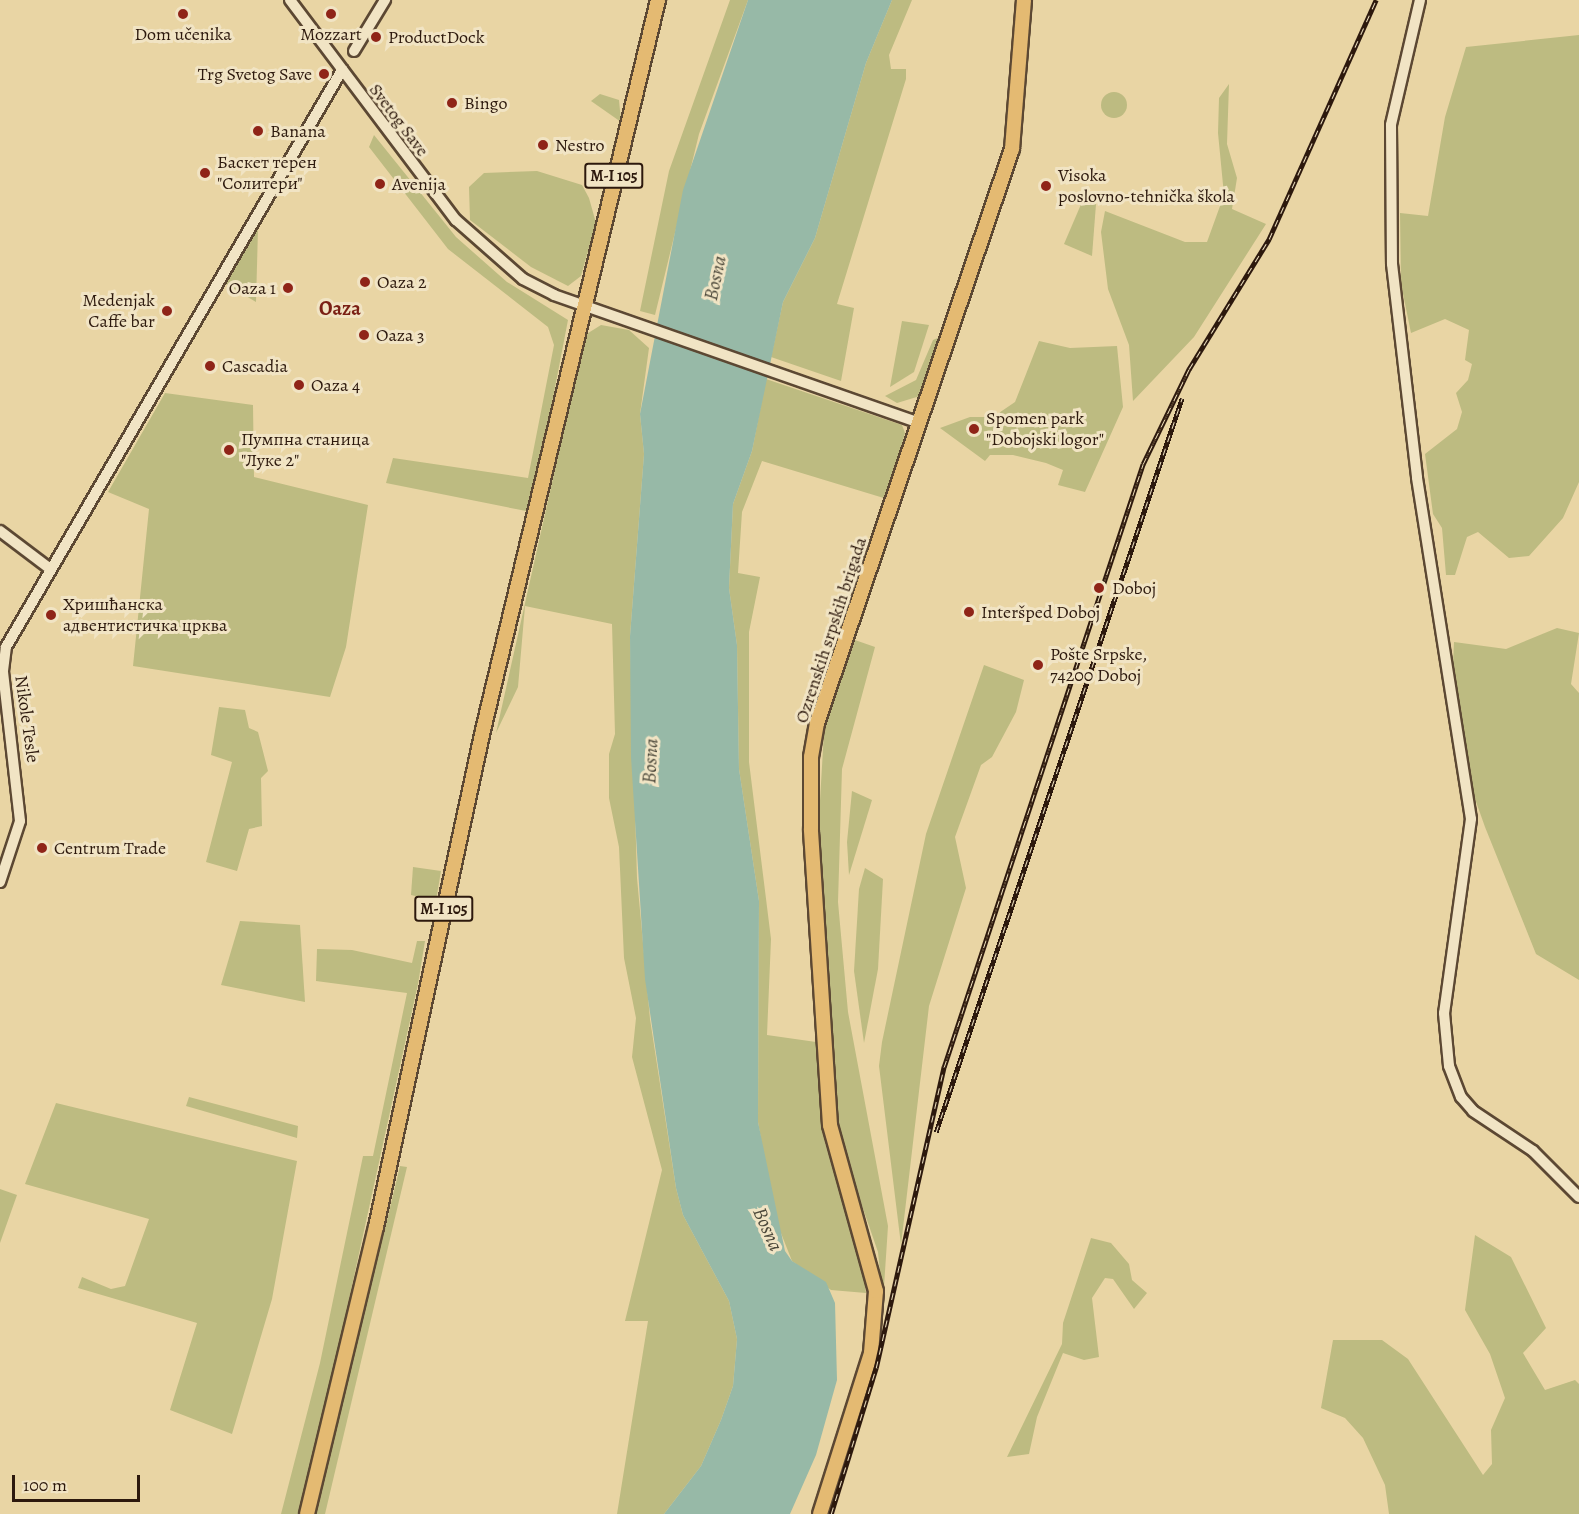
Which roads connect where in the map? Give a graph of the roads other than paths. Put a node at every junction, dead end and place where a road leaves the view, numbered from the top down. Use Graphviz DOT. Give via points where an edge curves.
graph roads {
  1 [pos="290,0"];
  2 [pos="386,0"];
  3 [pos="658,0"];
  4 [pos="1024,0"];
  5 [pos="1420,0"];
  6 [pos="354,51"];
  7 [pos="342,70"];
  8 [pos="583,305"];
  9 [pos="919,423"];
  10 [pos="0,531"];
  11 [pos="49,568"];
  12 [pos="0,882"];
  13 [pos="1579,1197"];
  14 [pos="307,1514"];
  15 [pos="820,1514"];
  1 -- 7 [label="street, Svetog Save"];
  2 -- 6 [label="street"];
  3 -- 8 [label="main road, M-I 105"];
  4 -- 9 [label="main road, Ozrenskih srpskih brigada" via="1015,140"];
  5 -- 13 [label="street" via="1391,125 1392,264 1401,362 1471,819 1444,1013 1449,1066 1461,1097 1473,1110 1533,1151"];
  7 -- 8 [label="street, Svetog Save" via="456,220 491,257 523,279"];
  7 -- 11 [label="street, Nikole Tesle"];
  8 -- 9 [label="street, Svetog Save" via="893,410"];
  8 -- 14 [label="main road, M-I 105"];
  9 -- 15 [label="main road, Ozrenskih srpskih brigada" via="817,723 811,758 810,829 830,1125 873,1266 876,1322 861,1389"];
  10 -- 11 [label="street"];
  11 -- 12 [label="street, Nikole Tesle" via="3,661 21,803 18,835"];
}
